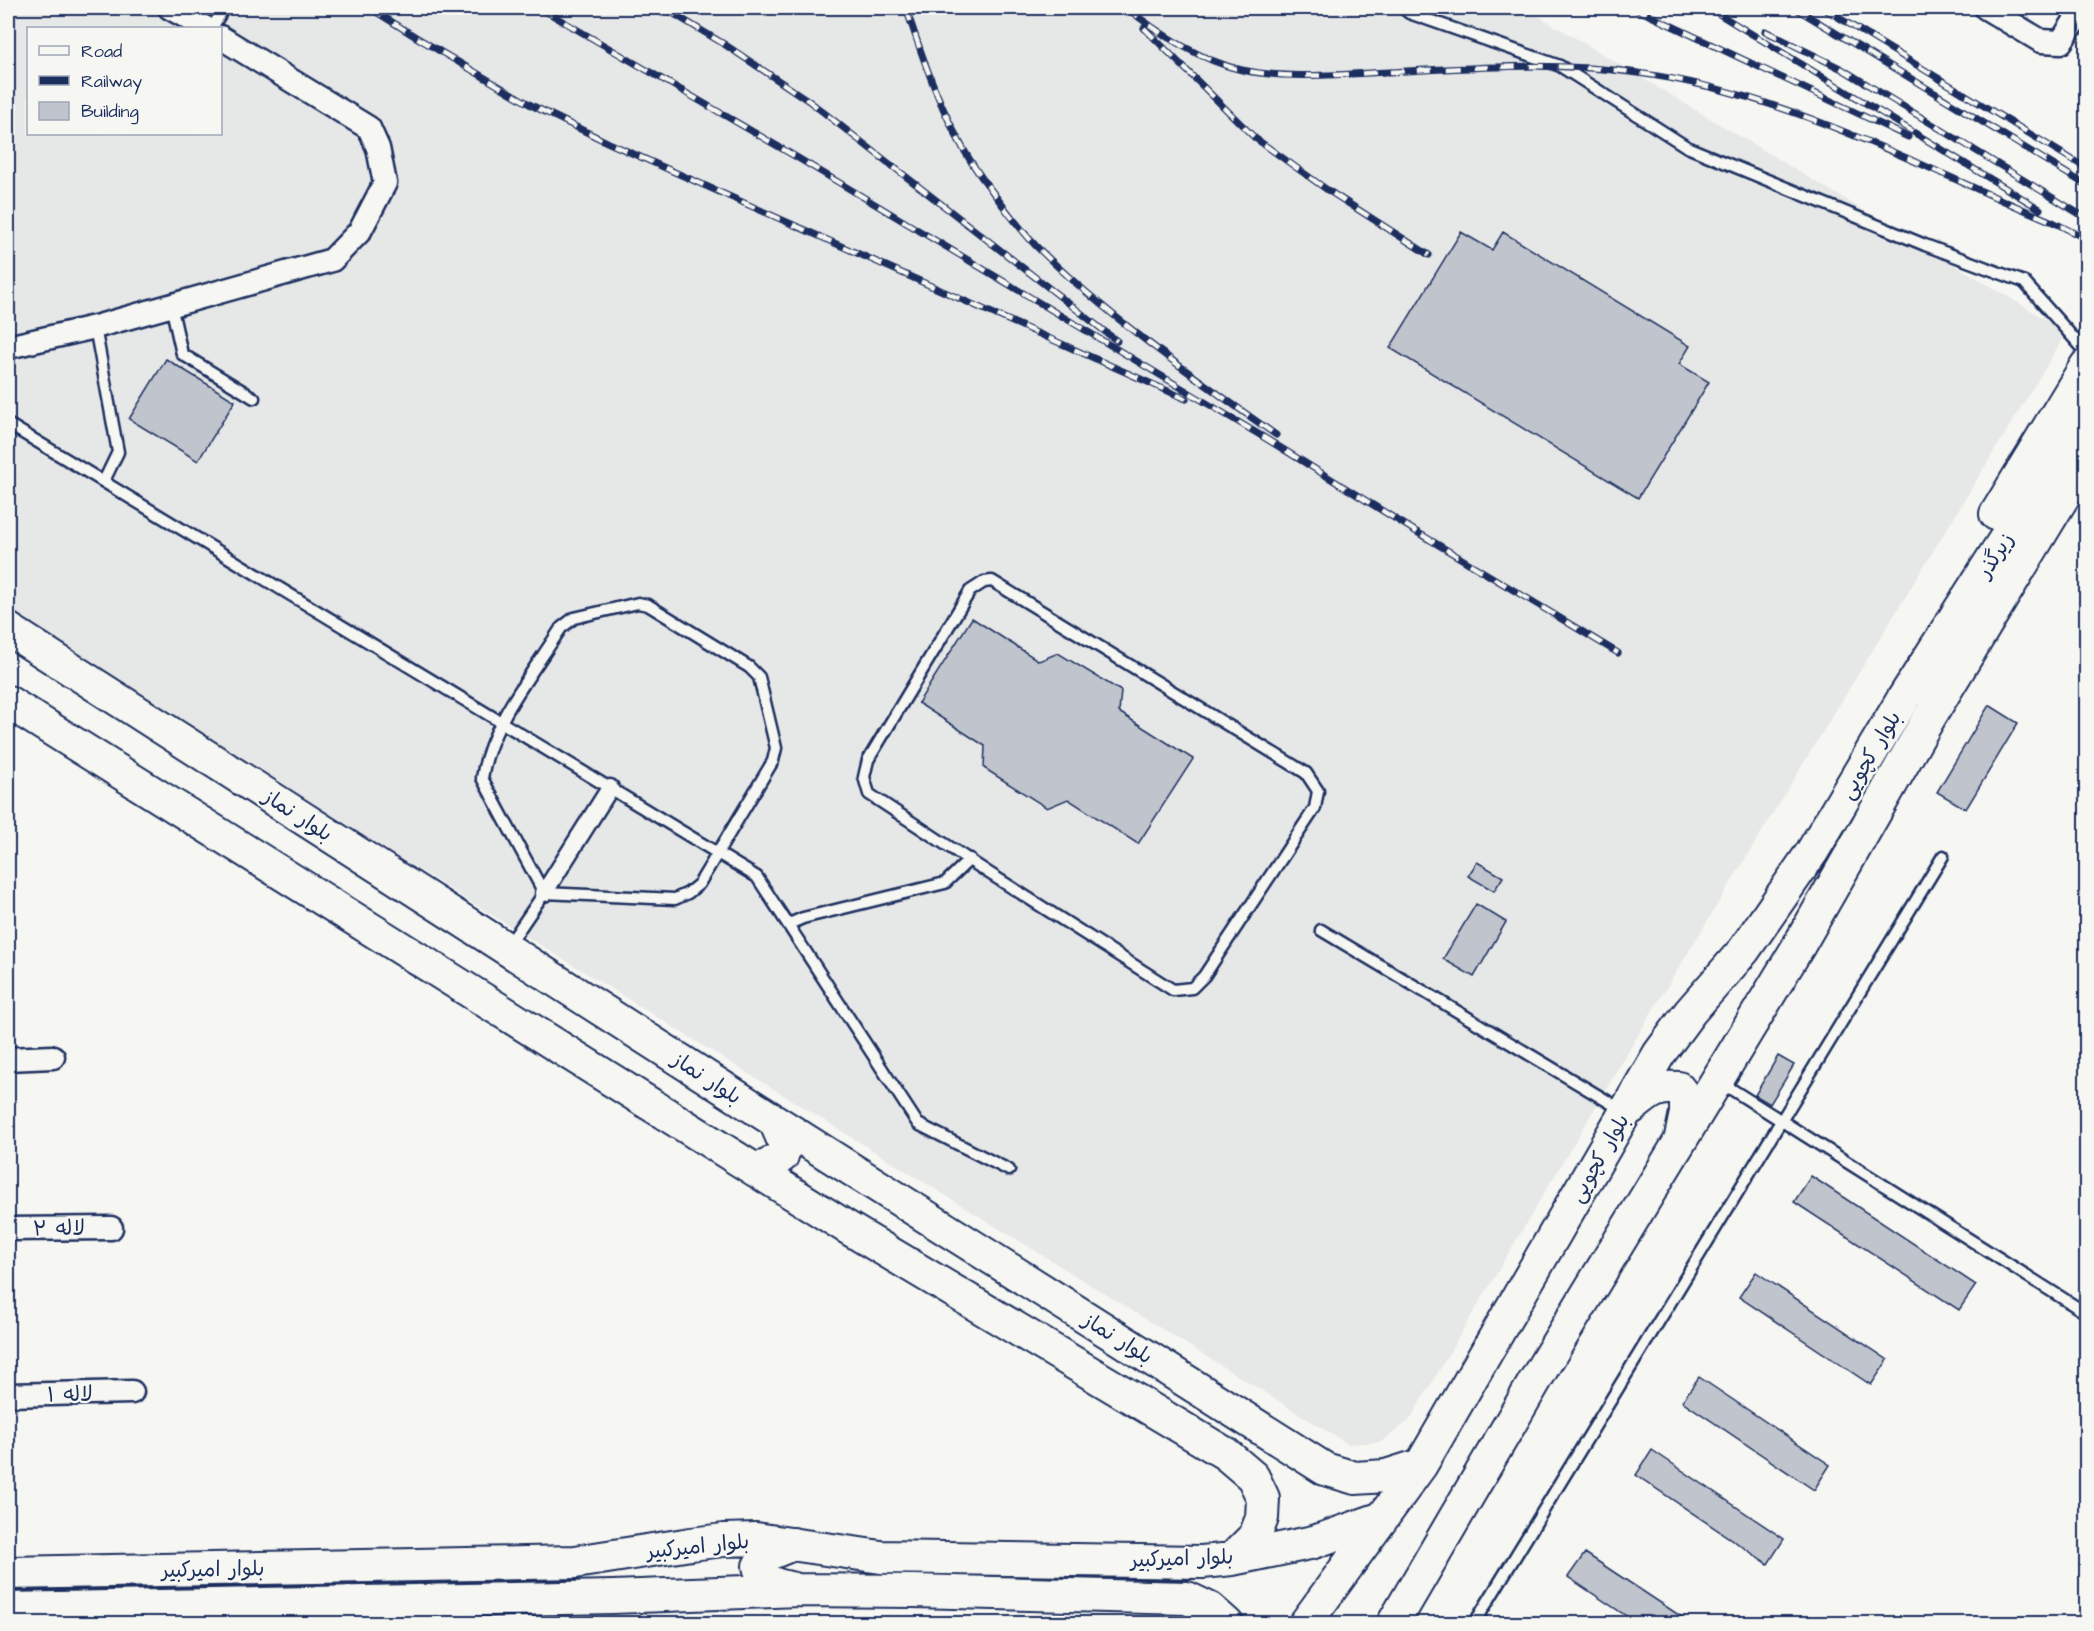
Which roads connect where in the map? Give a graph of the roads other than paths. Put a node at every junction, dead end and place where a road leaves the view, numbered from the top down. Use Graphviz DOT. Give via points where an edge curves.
graph roads {
  1 [pos="170,8"];
  2 [pos="224,8"];
  3 [pos="1403,8"];
  4 [pos="1986,8"];
  5 [pos="2083,8"];
  6 [pos="204,27"];
  7 [pos="213,27"];
  8 [pos="222,39"];
  9 [pos="171,305"];
  10 [pos="95,327"];
  11 [pos="8,347"];
  12 [pos="2086,352"];
  13 [pos="2086,366"];
  14 [pos="254,398"];
  15 [pos="2086,412"];
  16 [pos="8,424"];
  17 [pos="2086,459"];
  18 [pos="104,481"];
  19 [pos="2086,502"];
  20 [pos="8,629"];
  21 [pos="1903,699"];
  22 [pos="8,702"];
  23 [pos="1929,718"];
  24 [pos="501,722"];
  25 [pos="610,788"];
  26 [pos="719,853"];
  27 [pos="1942,856"];
  28 [pos="970,859"];
  29 [pos="544,893"];
  30 [pos="789,924"];
  31 [pos="1321,930"];
  32 [pos="506,949"];
  33 [pos="53,1058"];
  34 [pos="8,1059"];
  35 [pos="1718,1080"];
  36 [pos="1626,1111"];
  37 [pos="1780,1120"];
  38 [pos="775,1121"];
  39 [pos="1681,1138"];
  40 [pos="828,1154"];
  41 [pos="755,1170"];
  42 [pos="1009,1170"];
  43 [pos="800,1198"];
  44 [pos="111,1228"];
  45 [pos="8,1229"];
  46 [pos="2086,1313"];
  47 [pos="132,1392"];
  48 [pos="8,1395"];
  49 [pos="1421,1465"];
  50 [pos="1382,1518"];
  51 [pos="793,1544"];
  52 [pos="1232,1559"];
  53 [pos="212,1569"];
  54 [pos="8,1574"];
  55 [pos="798,1590"];
  56 [pos="213,1605"];
  57 [pos="8,1609"];
  58 [pos="1227,1623"];
  59 [pos="1305,1623"];
  60 [pos="1393,1623"];
  61 [pos="1474,1623"];
  1 -- 6 [label="street"];
  2 -- 7 [label="lane"];
  3 -- 12 [label="lane" via="1560,66 1687,147 2024,282"];
  4 -- 5 [label="street" via="2041,41 2061,42"];
  8 -- 9 [label="street" via="369,128 378,148 385,183 360,231 332,260"];
  9 -- 10 [label="street"];
  9 -- 14 [label="lane" via="182,354"];
  10 -- 11 [label="street"];
  10 -- 18 [label="lane" via="118,452"];
  13 -- 21 [label="main road" via="1920,638"];
  15 -- 21 [label="main road, زیرگذر"];
  16 -- 18 [label="lane"];
  17 -- 23 [label="main road, زیرگذر"];
  18 -- 24 [label="lane"];
  19 -- 23 [label="main road" via="1970,679"];
  20 -- 32 [label="main road, بلوار نماز"];
  21 -- 36 [label="main road, بلوار کچویی" via="1812,852 1744,950 1659,1054"];
  22 -- 41 [label="main road, بلوار نماز"];
  23 -- 35 [label="main road, بلوار کچویی"];
  24 -- 25 [label="lane"];
  24 -- 26 [label="lane" via="561,628 574,618 638,603 648,605 759,676 776,748 774,761"];
  24 -- 29 [label="lane" via="485,758 482,778"];
  25 -- 26 [label="lane"];
  25 -- 29 [label="street"];
  26 -- 29 [label="lane" via="699,884 675,899"];
  26 -- 30 [label="lane" via="757,877"];
  27 -- 37 [label="lane"];
  28 -- 28 [label="lane" via="1173,990 1192,988 1204,976 1315,808 1318,791 1306,773 992,581 984,582 970,591 868,760 864,777 869,794"];
  28 -- 30 [label="lane" via="945,883"];
  29 -- 32 [label="lane"];
  30 -- 42 [label="lane" via="918,1124"];
  31 -- 36 [label="lane"];
  32 -- 38 [label="main road, بلوار نماز"];
  33 -- 34 [label="street"];
  35 -- 37 [label="lane"];
  35 -- 39 [label="main road, بلوار کچویی"];
  36 -- 39 [label="main road" via="1663,1086 1678,1088 1686,1098"];
  36 -- 49 [label="main road, بلوار کچویی"];
  37 -- 46 [label="lane"];
  37 -- 61 [label="lane"];
  38 -- 40 [label="main road, بلوار نماز"];
  38 -- 41 [label="main road" via="785,1144 782,1156"];
  39 -- 60 [label="main road, بلوار کچویی"];
  40 -- 43 [label="main road" via="812,1157 800,1167 795,1182"];
  40 -- 49 [label="main road, بلوار نماز" via="1325,1469 1355,1478 1386,1476"];
  41 -- 43 [label="main road, بلوار نماز"];
  43 -- 52 [label="main road, بلوار نماز" via="1226,1454 1253,1477 1263,1498 1262,1518 1255,1536"];
  44 -- 45 [label="street, لاله ۲"];
  47 -- 48 [label="street, لاله ۱"];
  49 -- 50 [label="main road, بلوار کچویی"];
  50 -- 52 [label="main road, بلوار امیرکبیر" via="1314,1542"];
  50 -- 59 [label="main road, بلوار کچویی"];
  51 -- 52 [label="main road, بلوار امیرکبیر" via="881,1557 1202,1562"];
  51 -- 53 [label="main road, بلوار امیرکبیر" via="724,1540 575,1562"];
  51 -- 55 [label="main road" via="766,1555 759,1566 760,1573 772,1583"];
  53 -- 54 [label="main road, بلوار امیرکبیر"];
  53 -- 56 [label="main road"];
  55 -- 56 [label="main road, بلوار امیرکبیر"];
  55 -- 58 [label="main road, بلوار امیرکبیر" via="1187,1598"];
  56 -- 57 [label="main road, بلوار امیرکبیر"];
}
